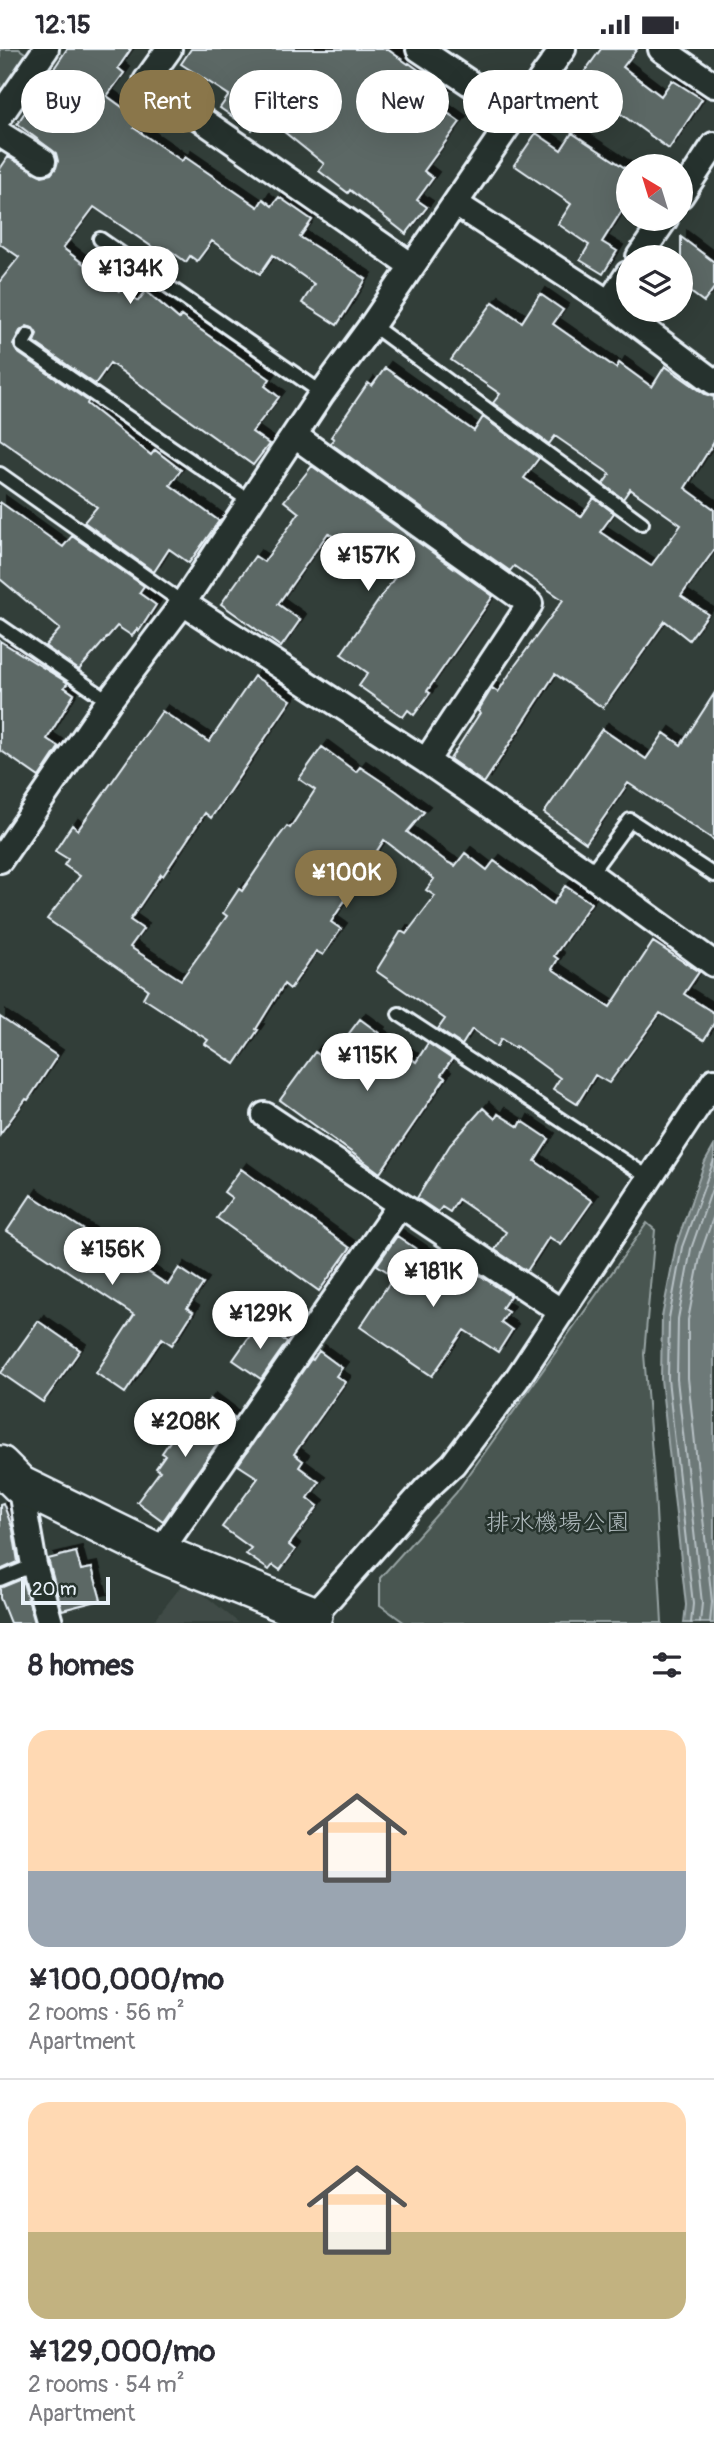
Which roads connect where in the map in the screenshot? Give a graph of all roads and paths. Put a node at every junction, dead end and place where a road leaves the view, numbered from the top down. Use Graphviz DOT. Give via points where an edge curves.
graph roads {
  1 [pos="46,49"];
  2 [pos="169,49"];
  3 [pos="419,49"];
  4 [pos="563,49"];
  5 [pos="661,49"];
  6 [pos="548,70"];
  7 [pos="463,78"];
  8 [pos="714,85"];
  9 [pos="0,116"];
  10 [pos="503,133"];
  11 [pos="0,134"];
  12 [pos="714,145"];
  13 [pos="43,161"];
  14 [pos="693,177"];
  15 [pos="456,204"];
  16 [pos="100,239"];
  17 [pos="412,266"];
  18 [pos="616,291"];
  19 [pos="608,303"];
  20 [pos="372,325"];
  21 [pos="28,335"];
  22 [pos="714,382"];
  23 [pos="322,394"];
  24 [pos="295,436"];
  25 [pos="0,474"];
  26 [pos="251,502"];
  27 [pos="642,523"];
  28 [pos="183,603"];
  29 [pos="0,626"];
  30 [pos="109,701"];
  31 [pos="426,761"];
  32 [pos="0,860"];
  33 [pos="590,874"];
  34 [pos="714,875"];
  35 [pos="714,964"];
  36 [pos="399,1014"];
  37 [pos="714,1081"];
  38 [pos="265,1115"];
  39 [pos="651,1179"];
  40 [pos="400,1205"];
  41 [pos="562,1312"];
  42 [pos="10,1475"];
  43 [pos="159,1553"];
  44 [pos="34,1565"];
  45 [pos="0,1579"];
  46 [pos="318,1620"];
  47 [pos="50,1623"];
  1 -- 9 [label="street"];
  2 -- 17 [label="street" via="146,81"];
  3 -- 7 [label="street"];
  4 -- 6 [label="street"];
  5 -- 8 [label="street"];
  10 -- 15 [label="street"];
  11 -- 13 [label="street"];
  12 -- 14 [label="street"];
  15 -- 17 [label="street"];
  15 -- 19 [label="street"];
  16 -- 23 [label="lane"];
  17 -- 20 [label="street"];
  18 -- 19 [label="street"];
  19 -- 22 [label="street"];
  20 -- 23 [label="street"];
  20 -- 27 [label="lane"];
  21 -- 26 [label="lane" via="22,345"];
  23 -- 24 [label="street"];
  24 -- 26 [label="street"];
  24 -- 31 [label="street" via="530,604"];
  25 -- 28 [label="lane"];
  26 -- 28 [label="street"];
  28 -- 30 [label="street"];
  28 -- 31 [label="street"];
  29 -- 30 [label="lane"];
  30 -- 32 [label="street"];
  31 -- 33 [label="street"];
  33 -- 34 [label="lane" via="630,820"];
  33 -- 35 [label="street"];
  36 -- 39 [label="lane"];
  37 -- 39 [label="street"];
  38 -- 40 [label="street"];
  39 -- 41 [label="street"];
  40 -- 41 [label="street"];
  40 -- 43 [label="street"];
  41 -- 46 [label="street" via="453,1464 427,1488"];
  42 -- 43 [label="street"];
  42 -- 44 [label="street"];
  43 -- 46 [label="street"];
  44 -- 45 [label="lane"];
  44 -- 47 [label="street"];
}
